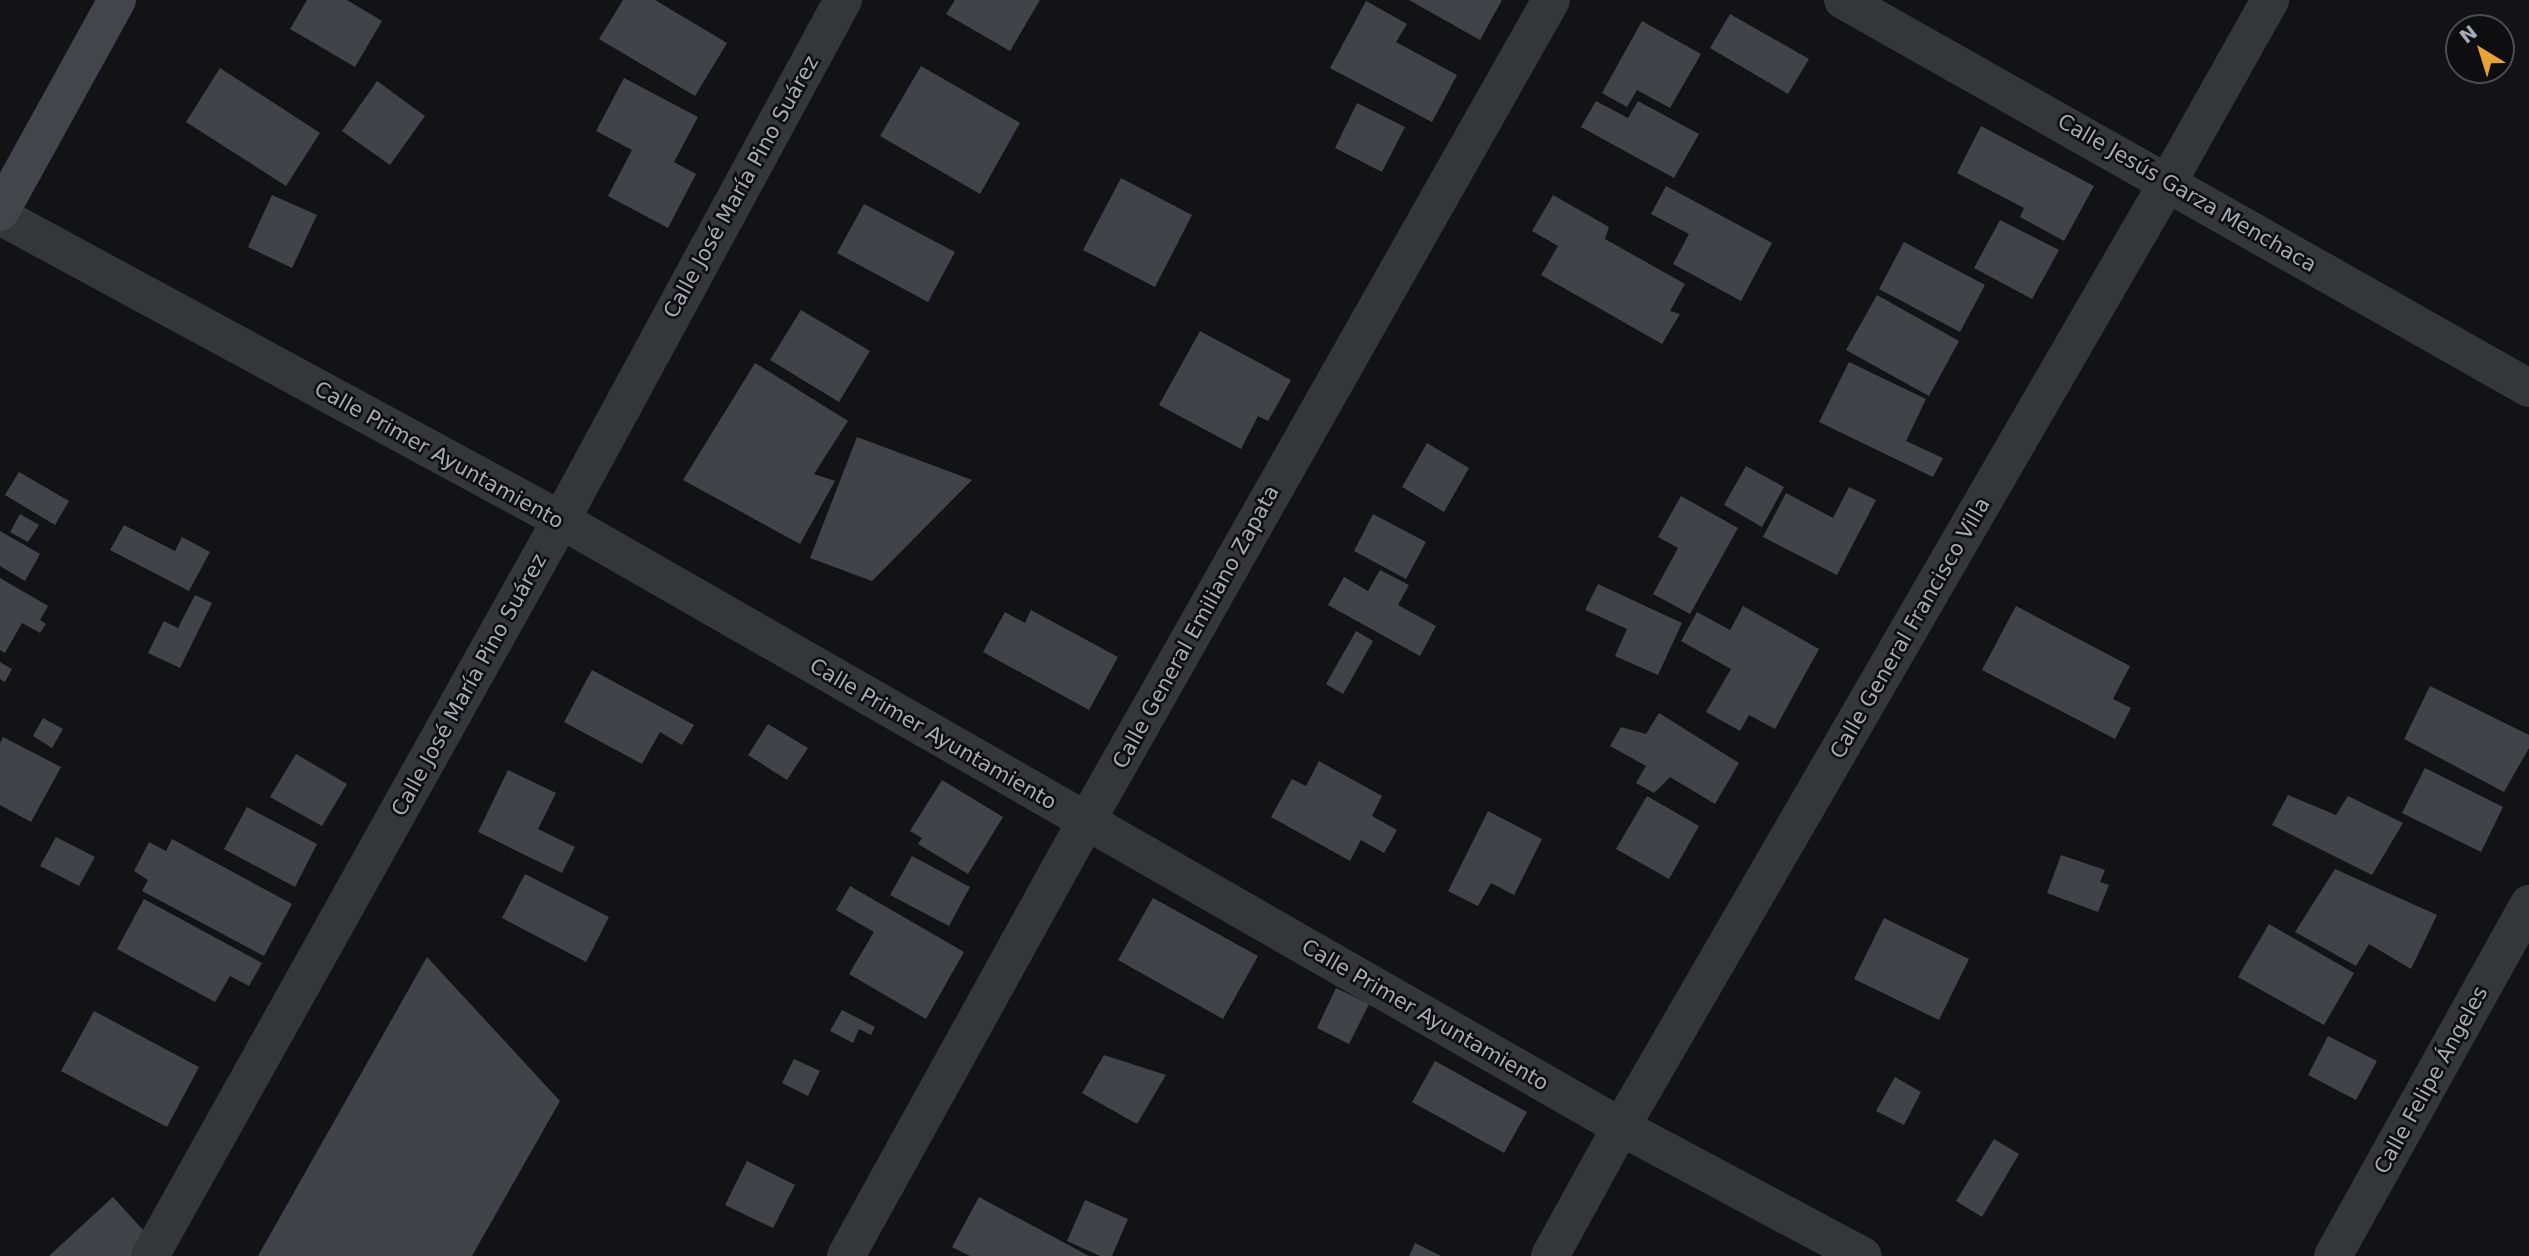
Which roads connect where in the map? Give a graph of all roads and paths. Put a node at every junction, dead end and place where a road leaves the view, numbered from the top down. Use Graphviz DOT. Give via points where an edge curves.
graph roads {
  1 [pos="117,0"];
  2 [pos="843,0"];
  3 [pos="1551,0"];
  4 [pos="1843,0"];
  5 [pos="2270,0"];
  6 [pos="2168,182"];
  7 [pos="0,214"];
  8 [pos="2529,388"];
  9 [pos="561,520"];
  10 [pos="1086,822"];
  11 [pos="2529,904"];
  12 [pos="1621,1127"];
  13 [pos="150,1256"];
  14 [pos="846,1256"];
  15 [pos="1550,1256"];
  16 [pos="1863,1256"];
  17 [pos="2333,1256"];
  1 -- 7 [label="street"];
  2 -- 9 [label="street, Calle José María Pino Suárez"];
  3 -- 10 [label="street, Calle General Emiliano Zapata"];
  4 -- 6 [label="street, Calle Jesús Garza Menchaca"];
  5 -- 6 [label="street, Calle General Francisco Villa"];
  6 -- 8 [label="street, Calle Jesús Garza Menchaca"];
  6 -- 12 [label="street, Calle General Francisco Villa"];
  7 -- 9 [label="street, Calle Primer Ayuntamiento"];
  9 -- 10 [label="street, Calle Primer Ayuntamiento"];
  9 -- 13 [label="street, Calle José María Pino Suárez"];
  10 -- 12 [label="street, Calle Primer Ayuntamiento"];
  10 -- 14 [label="street, Calle General Emiliano Zapata"];
  11 -- 17 [label="street, Calle Felipe Ángeles"];
  12 -- 15 [label="street, Calle General Francisco Villa"];
  12 -- 16 [label="street, Calle Primer Ayuntamiento"];
}
